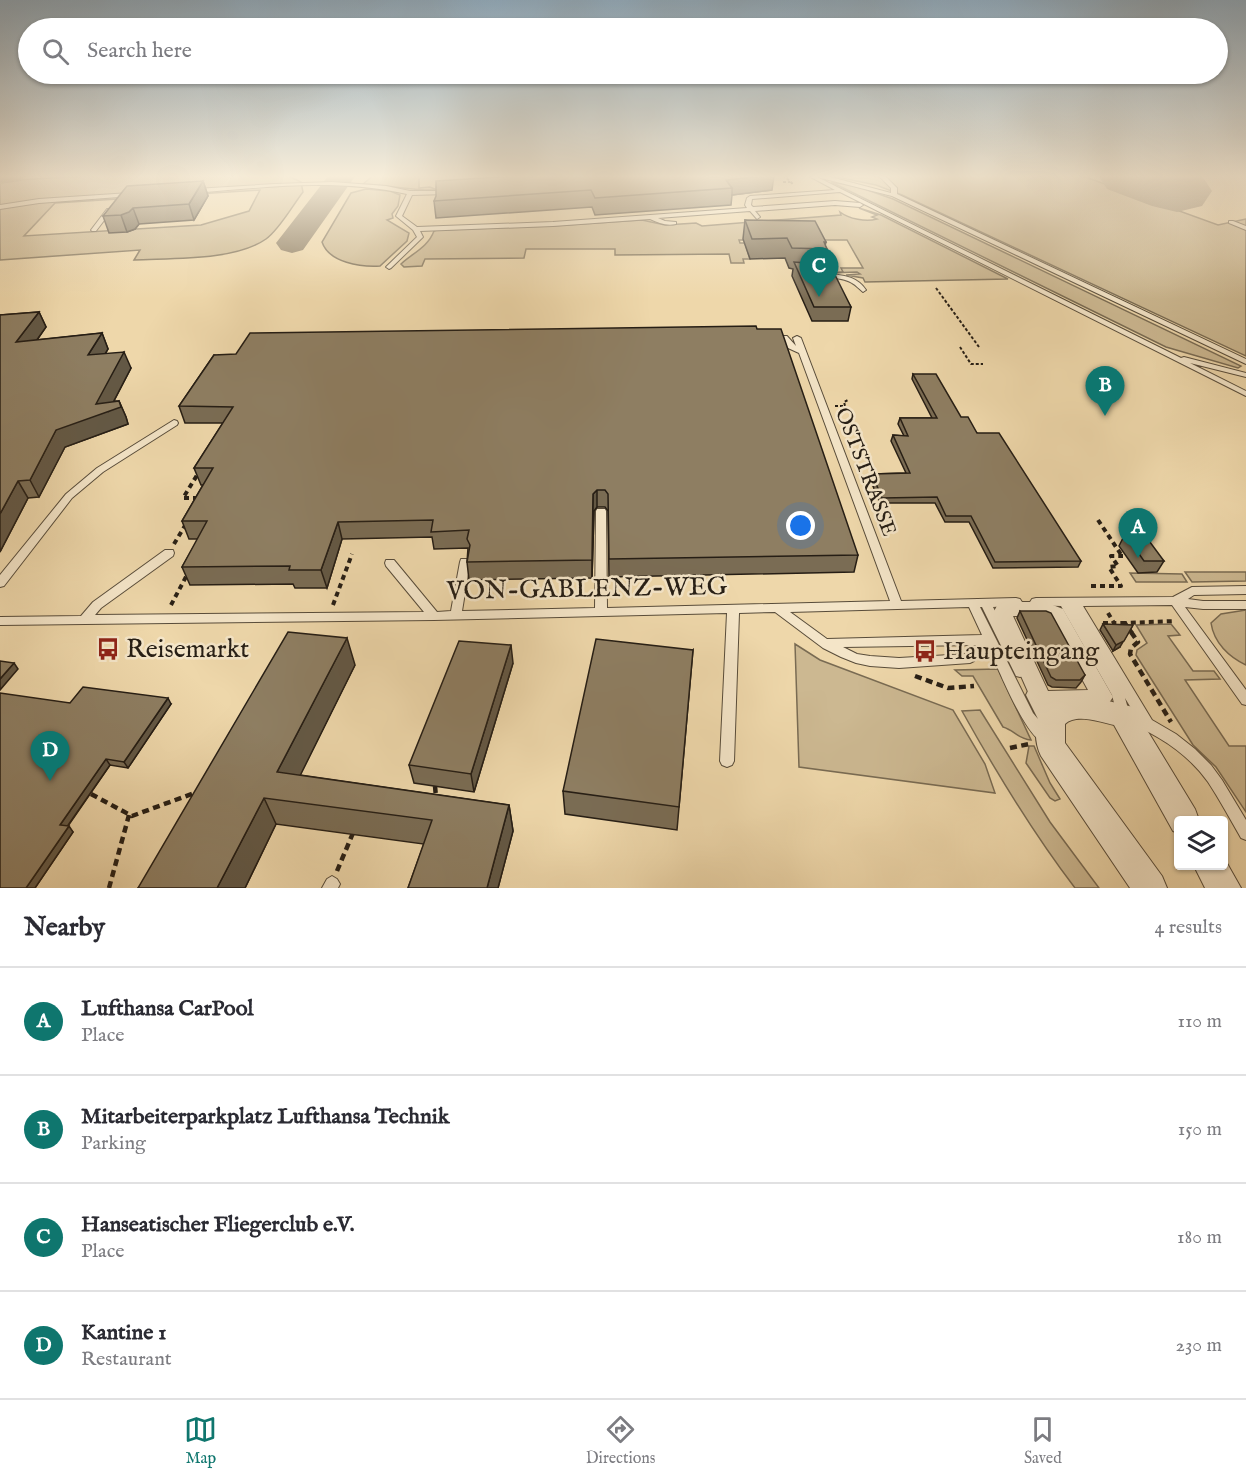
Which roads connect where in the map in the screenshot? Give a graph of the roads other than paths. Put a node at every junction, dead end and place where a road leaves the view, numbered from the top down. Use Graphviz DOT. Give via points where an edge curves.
graph roads {
  1 [pos="104,216"];
  2 [pos="400,216"];
  3 [pos="645,216"];
  4 [pos="650,216"];
  5 [pos="891,216"];
  6 [pos="939,216"];
  7 [pos="1231,222"];
  8 [pos="674,223"];
  9 [pos="1246,228"];
  10 [pos="416,229"];
  11 [pos="94,230"];
  12 [pos="389,267"];
  13 [pos="814,272"];
  14 [pos="863,290"];
  15 [pos="784,338"];
  16 [pos="797,338"];
  17 [pos="802,352"];
  18 [pos="1165,353"];
  19 [pos="1246,362"];
  20 [pos="1246,375"];
  21 [pos="1246,394"];
  22 [pos="174,423"];
  23 [pos="601,511"];
  24 [pos="169,553"];
  25 [pos="465,562"];
  26 [pos="390,563"];
  27 [pos="0,583"];
  28 [pos="1246,590"];
  29 [pos="1175,601"];
  30 [pos="972,602"];
  31 [pos="985,602"];
  32 [pos="1064,602"];
  33 [pos="897,603"];
  34 [pos="1246,605"];
  35 [pos="776,607"];
  36 [pos="733,608"];
  37 [pos="1005,609"];
  38 [pos="601,610"];
  39 [pos="456,615"];
  40 [pos="434,616"];
  41 [pos="0,621"];
  42 [pos="82,621"];
  43 [pos="990,640"];
  44 [pos="823,642"];
  45 [pos="1246,700"];
  46 [pos="1133,710"];
  47 [pos="1050,737"];
  48 [pos="727,761"];
  49 [pos="1182,816"];
  50 [pos="1246,832"];
  51 [pos="1213,870"];
  52 [pos="1150,888"];
  53 [pos="1224,888"];
  1 -- 11 [label="lane"];
  2 -- 10 [label="lane"];
  3 -- 10 [label="lane"];
  4 -- 8 [label="lane"];
  5 -- 18 [label="lane"];
  6 -- 19 [label="lane"];
  7 -- 9 [label="lane"];
  10 -- 12 [label="lane" via="420,237"];
  13 -- 14 [label="lane" via="850,278"];
  15 -- 17 [label="lane"];
  16 -- 17 [label="lane, OSTSTRASSE"];
  17 -- 33 [label="lane, OSTSTRASSE"];
  18 -- 20 [label="lane"];
  18 -- 21 [label="lane"];
  22 -- 27 [label="lane" via="100,470 69,496"];
  23 -- 38 [label="lane"];
  24 -- 42 [label="lane" via="97,605"];
  25 -- 39 [label="lane"];
  26 -- 40 [label="lane"];
  28 -- 29 [label="lane, VON-GABLENZ-WEG" via="1192,591"];
  29 -- 32 [label="lane, VON-GABLENZ-WEG"];
  29 -- 34 [label="lane, VON-GABLENZ-WEG"];
  29 -- 45 [label="lane"];
  30 -- 31 [label="lane, VON-GABLENZ-WEG"];
  30 -- 33 [label="lane, VON-GABLENZ-WEG"];
  30 -- 43 [label="lane"];
  31 -- 32 [label="lane, VON-GABLENZ-WEG"];
  31 -- 47 [label="lane"];
  32 -- 46 [label="lane"];
  32 -- 46 [label="lane" via="1105,694"];
  33 -- 35 [label="lane, VON-GABLENZ-WEG"];
  35 -- 36 [label="lane, VON-GABLENZ-WEG"];
  35 -- 44 [label="lane"];
  36 -- 38 [label="lane, VON-GABLENZ-WEG"];
  36 -- 48 [label="lane"];
  37 -- 37 [label="street" via="1045,609 1056,614 1102,697 1100,700 1047,701 1040,697 1002,613"];
  38 -- 39 [label="lane, VON-GABLENZ-WEG"];
  39 -- 40 [label="lane, VON-GABLENZ-WEG"];
  40 -- 42 [label="lane, VON-GABLENZ-WEG"];
  41 -- 42 [label="lane, VON-GABLENZ-WEG"];
  43 -- 44 [label="lane"];
  43 -- 44 [label="lane" via="970,658 876,661 845,655"];
  43 -- 47 [label="lane" via="1028,717"];
  46 -- 47 [label="street" via="1058,711 1052,718"];
  46 -- 49 [label="street"];
  46 -- 50 [label="lane" via="1207,770"];
  47 -- 52 [label="street"];
  51 -- 53 [label="street"];
}
